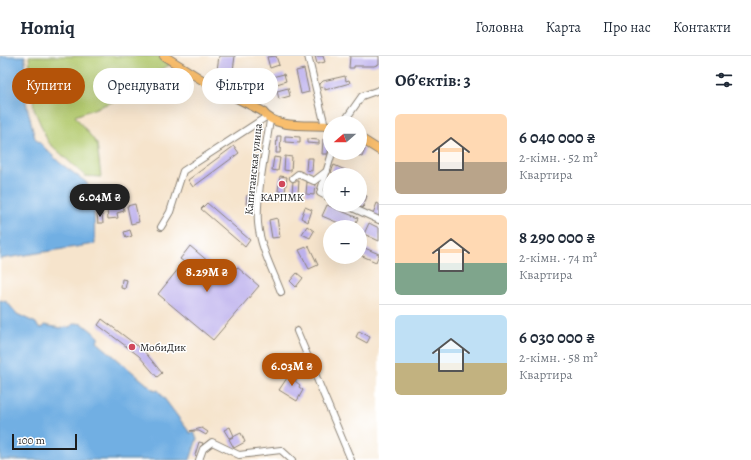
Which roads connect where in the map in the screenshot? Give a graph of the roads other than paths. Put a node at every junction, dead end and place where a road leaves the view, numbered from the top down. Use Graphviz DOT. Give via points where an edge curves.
graph roads {
  1 [pos="164,56"];
  2 [pos="308,56"];
  3 [pos="379,90"];
  4 [pos="324,116"];
  5 [pos="348,116"];
  6 [pos="268,119"];
  7 [pos="323,126"];
  8 [pos="367,142"];
  9 [pos="379,150"];
  10 [pos="323,174"];
  11 [pos="293,178"];
  12 [pos="323,184"];
  13 [pos="323,194"];
  14 [pos="361,212"];
  15 [pos="379,220"];
  16 [pos="160,227"];
  17 [pos="281,292"];
  18 [pos="297,331"];
  19 [pos="199,460"];
  20 [pos="292,460"];
  21 [pos="352,460"];
  1 -- 6 [label="main road, Капитанская улица" via="207,84 262,111"];
  2 -- 4 [label="street"];
  3 -- 5 [label="street" via="362,96"];
  6 -- 7 [label="main road" via="276,123"];
  6 -- 16 [label="street" via="183,172 170,212"];
  6 -- 17 [label="street, Капитанская улица" via="258,223"];
  8 -- 9 [label="main road"];
  10 -- 11 [label="street" via="314,181 298,174"];
  12 -- 13 [label="street" via="320,193"];
  14 -- 15 [label="street"];
  18 -- 21 [label="street"];
  19 -- 20 [label="street" via="203,449 212,442 239,455 281,450"];
}
